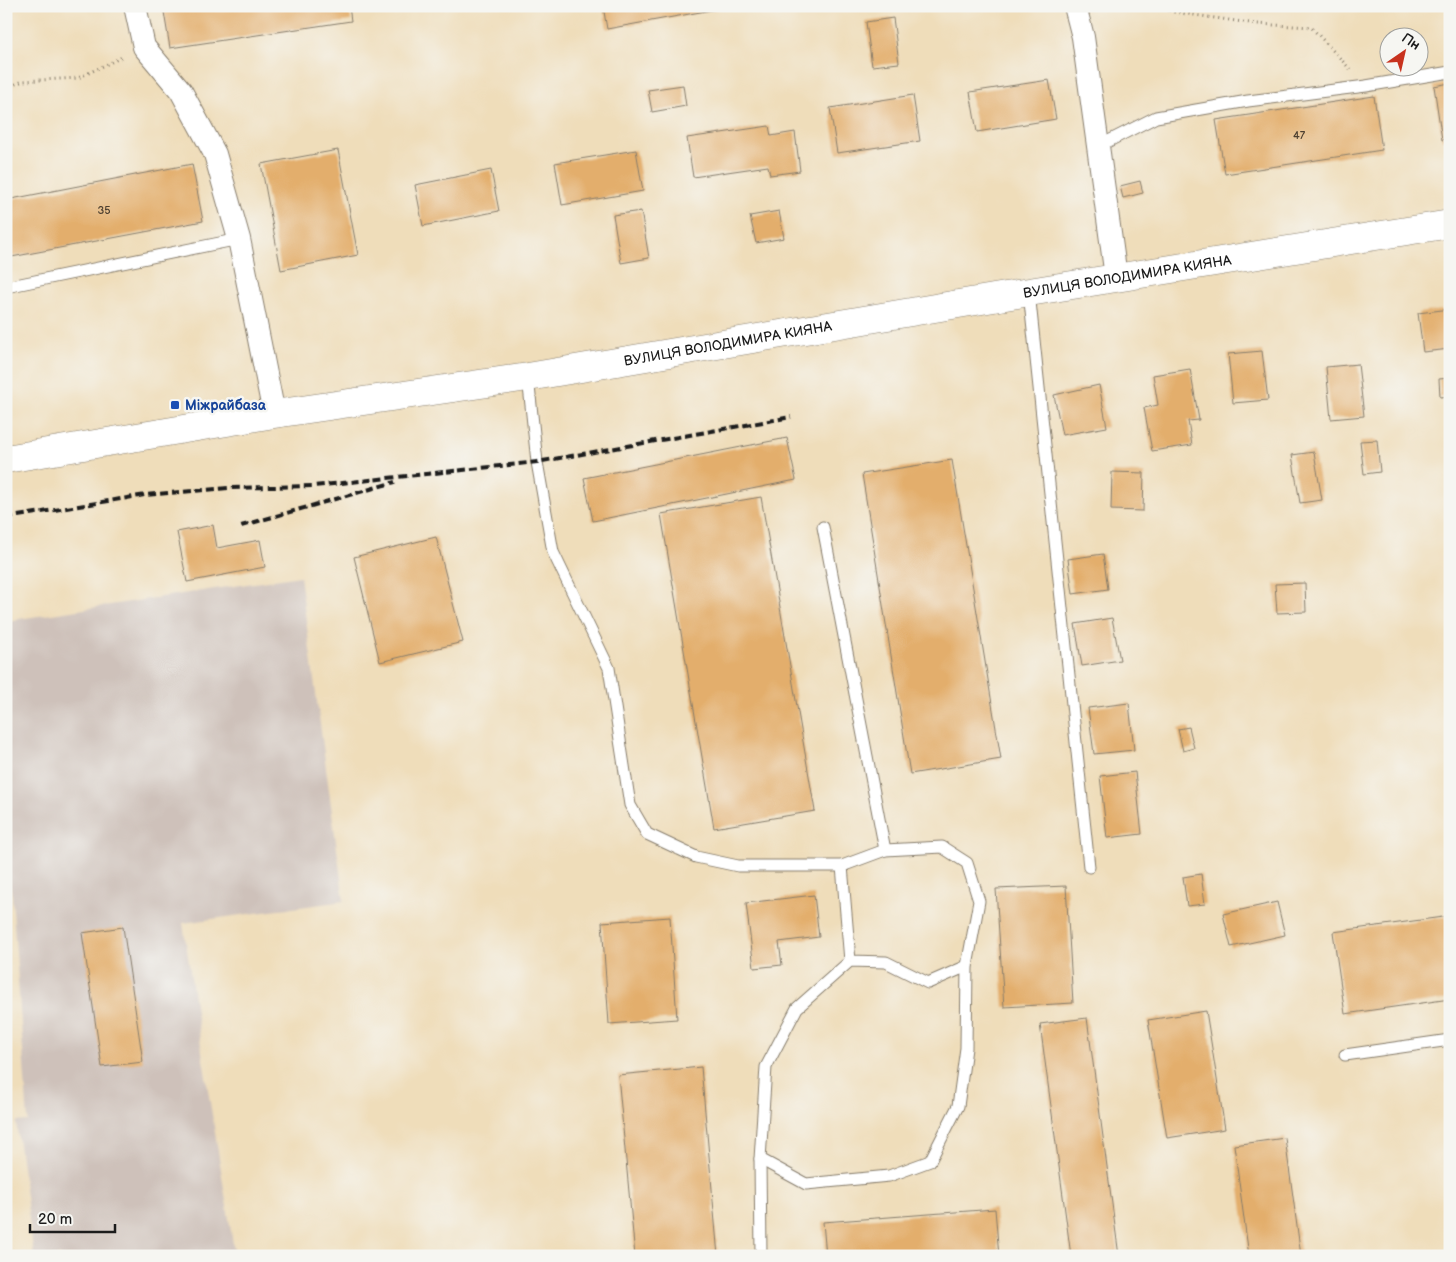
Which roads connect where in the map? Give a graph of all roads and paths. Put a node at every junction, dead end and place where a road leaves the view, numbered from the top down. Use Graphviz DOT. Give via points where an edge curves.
graph roads {
  1 [pos="135,6"];
  2 [pos="1075,6"];
  3 [pos="1160,6"];
  4 [pos="144,47"];
  5 [pos="1450,72"];
  6 [pos="1366,86"];
  7 [pos="6,88"];
  8 [pos="1097,147"];
  9 [pos="1450,224"];
  10 [pos="239,239"];
  11 [pos="1116,277"];
  12 [pos="6,287"];
  13 [pos="1029,292"];
  14 [pos="528,377"];
  15 [pos="274,414"];
  16 [pos="6,459"];
  17 [pos="822,527"];
  18 [pos="884,850"];
  19 [pos="842,866"];
  20 [pos="1088,867"];
  21 [pos="850,961"];
  22 [pos="967,966"];
  23 [pos="1450,1040"];
  24 [pos="1345,1055"];
  25 [pos="760,1159"];
  26 [pos="761,1256"];
  1 -- 4 [label="street"];
  2 -- 8 [label="street" via="1084,37"];
  3 -- 6 [label="path" via="1173,12 1257,24 1311,26"];
  4 -- 7 [label="path" via="78,78 23,81"];
  4 -- 10 [label="street" via="182,90 215,154"];
  5 -- 6 [label="lane"];
  6 -- 8 [label="lane" via="1156,117"];
  8 -- 11 [label="street"];
  9 -- 11 [label="main road, ВУЛИЦЯ ВОЛОДИМИРА КИЯНА"];
  10 -- 12 [label="lane"];
  10 -- 15 [label="street"];
  11 -- 13 [label="main road, ВУЛИЦЯ ВОЛОДИМИРА КИЯНА"];
  13 -- 14 [label="main road, ВУЛИЦЯ ВОЛОДИМИРА КИЯНА"];
  13 -- 20 [label="lane"];
  14 -- 15 [label="main road, ВУЛИЦЯ ВОЛОДИМИРА КИЯНА"];
  14 -- 19 [label="lane" via="537,462 553,552 609,668 630,805 647,834 696,857 738,866"];
  15 -- 16 [label="main road, ВУЛИЦЯ ВОЛОДИМИРА КИЯНА"];
  17 -- 18 [label="lane"];
  18 -- 19 [label="lane"];
  18 -- 22 [label="lane" via="942,847 967,863 979,901"];
  19 -- 21 [label="lane"];
  21 -- 22 [label="lane" via="886,962 928,982"];
  21 -- 25 [label="lane" via="797,1008 766,1067"];
  22 -- 25 [label="lane" via="966,1048 958,1106 930,1161 889,1176 806,1184"];
  23 -- 24 [label="lane"];
  25 -- 26 [label="lane"];
}
